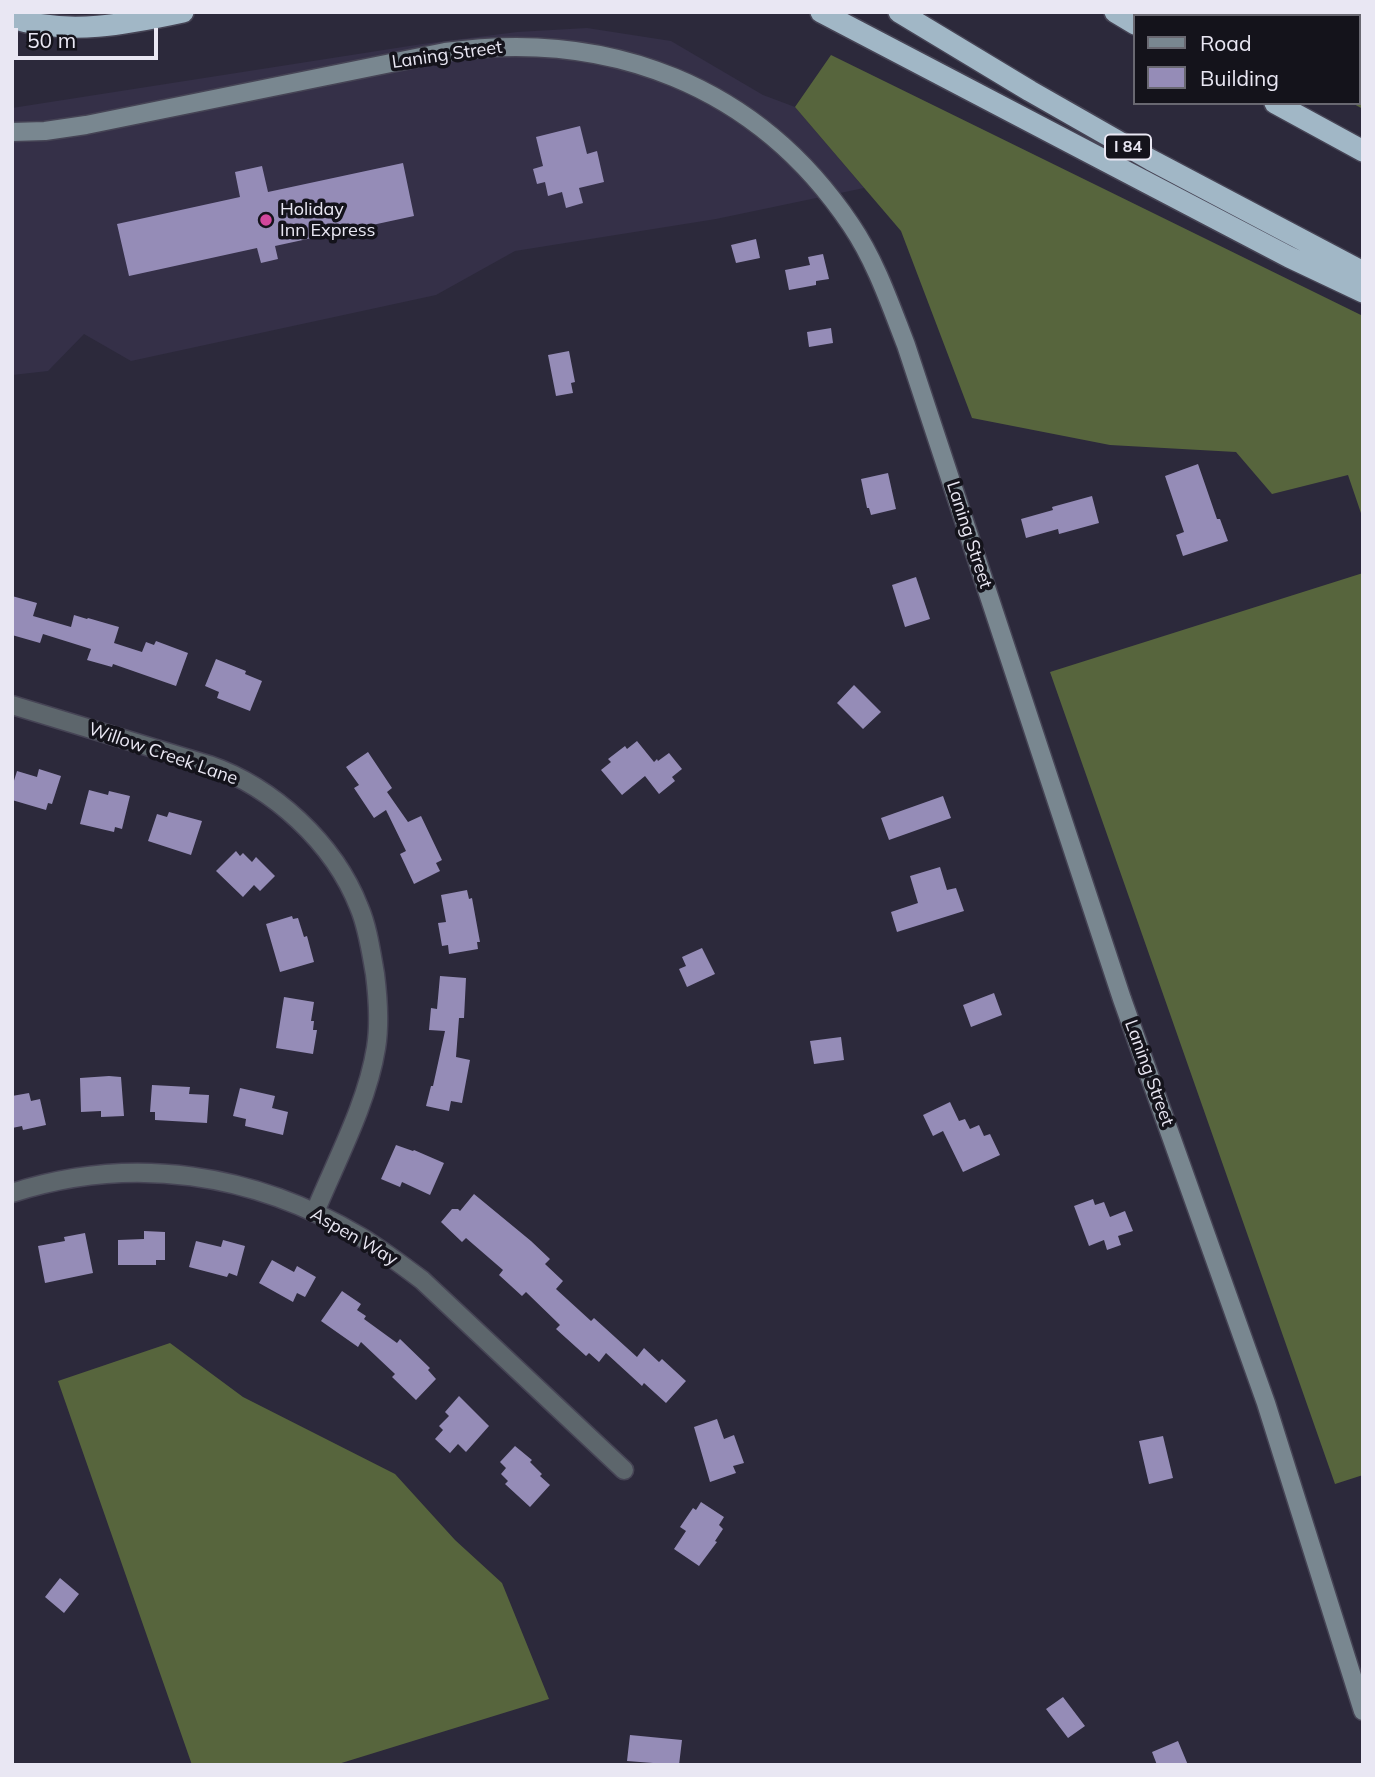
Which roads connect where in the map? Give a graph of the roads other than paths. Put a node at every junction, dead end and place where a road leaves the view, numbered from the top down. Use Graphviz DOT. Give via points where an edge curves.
graph roads {
  1 [pos="183,12"];
  2 [pos="821,12"];
  3 [pos="899,12"];
  4 [pos="1115,12"];
  5 [pos="12,18"];
  6 [pos="1134,23"];
  7 [pos="1279,105"];
  8 [pos="12,132"];
  9 [pos="1363,151"];
  10 [pos="1363,272"];
  11 [pos="1363,292"];
  12 [pos="12,705"];
  13 [pos="12,1193"];
  14 [pos="315,1212"];
  15 [pos="624,1470"];
  16 [pos="1360,1691"];
  17 [pos="1363,1711"];
  1 -- 5 [label="highway" via="110,26 49,26"];
  2 -- 11 [label="highway"];
  3 -- 10 [label="highway, I 84" via="1139,153"];
  4 -- 6 [label="highway"];
  7 -- 9 [label="highway"];
  8 -- 16 [label="street, Laning Street" via="86,125 445,52 479,47 554,48 629,60 705,91 769,134 827,192 872,261 906,345 1122,999 1266,1403"];
  12 -- 14 [label="street, Willow Creek Lane" via="236,776 298,821 344,877 359,907 369,946 377,992 377,1039 371,1074"];
  13 -- 14 [label="street, Aspen Way" via="67,1178 162,1173 233,1184"];
  14 -- 15 [label="street, Aspen Way" via="360,1236 422,1280"];
  16 -- 17 [label="street, Laning Street"];
}
